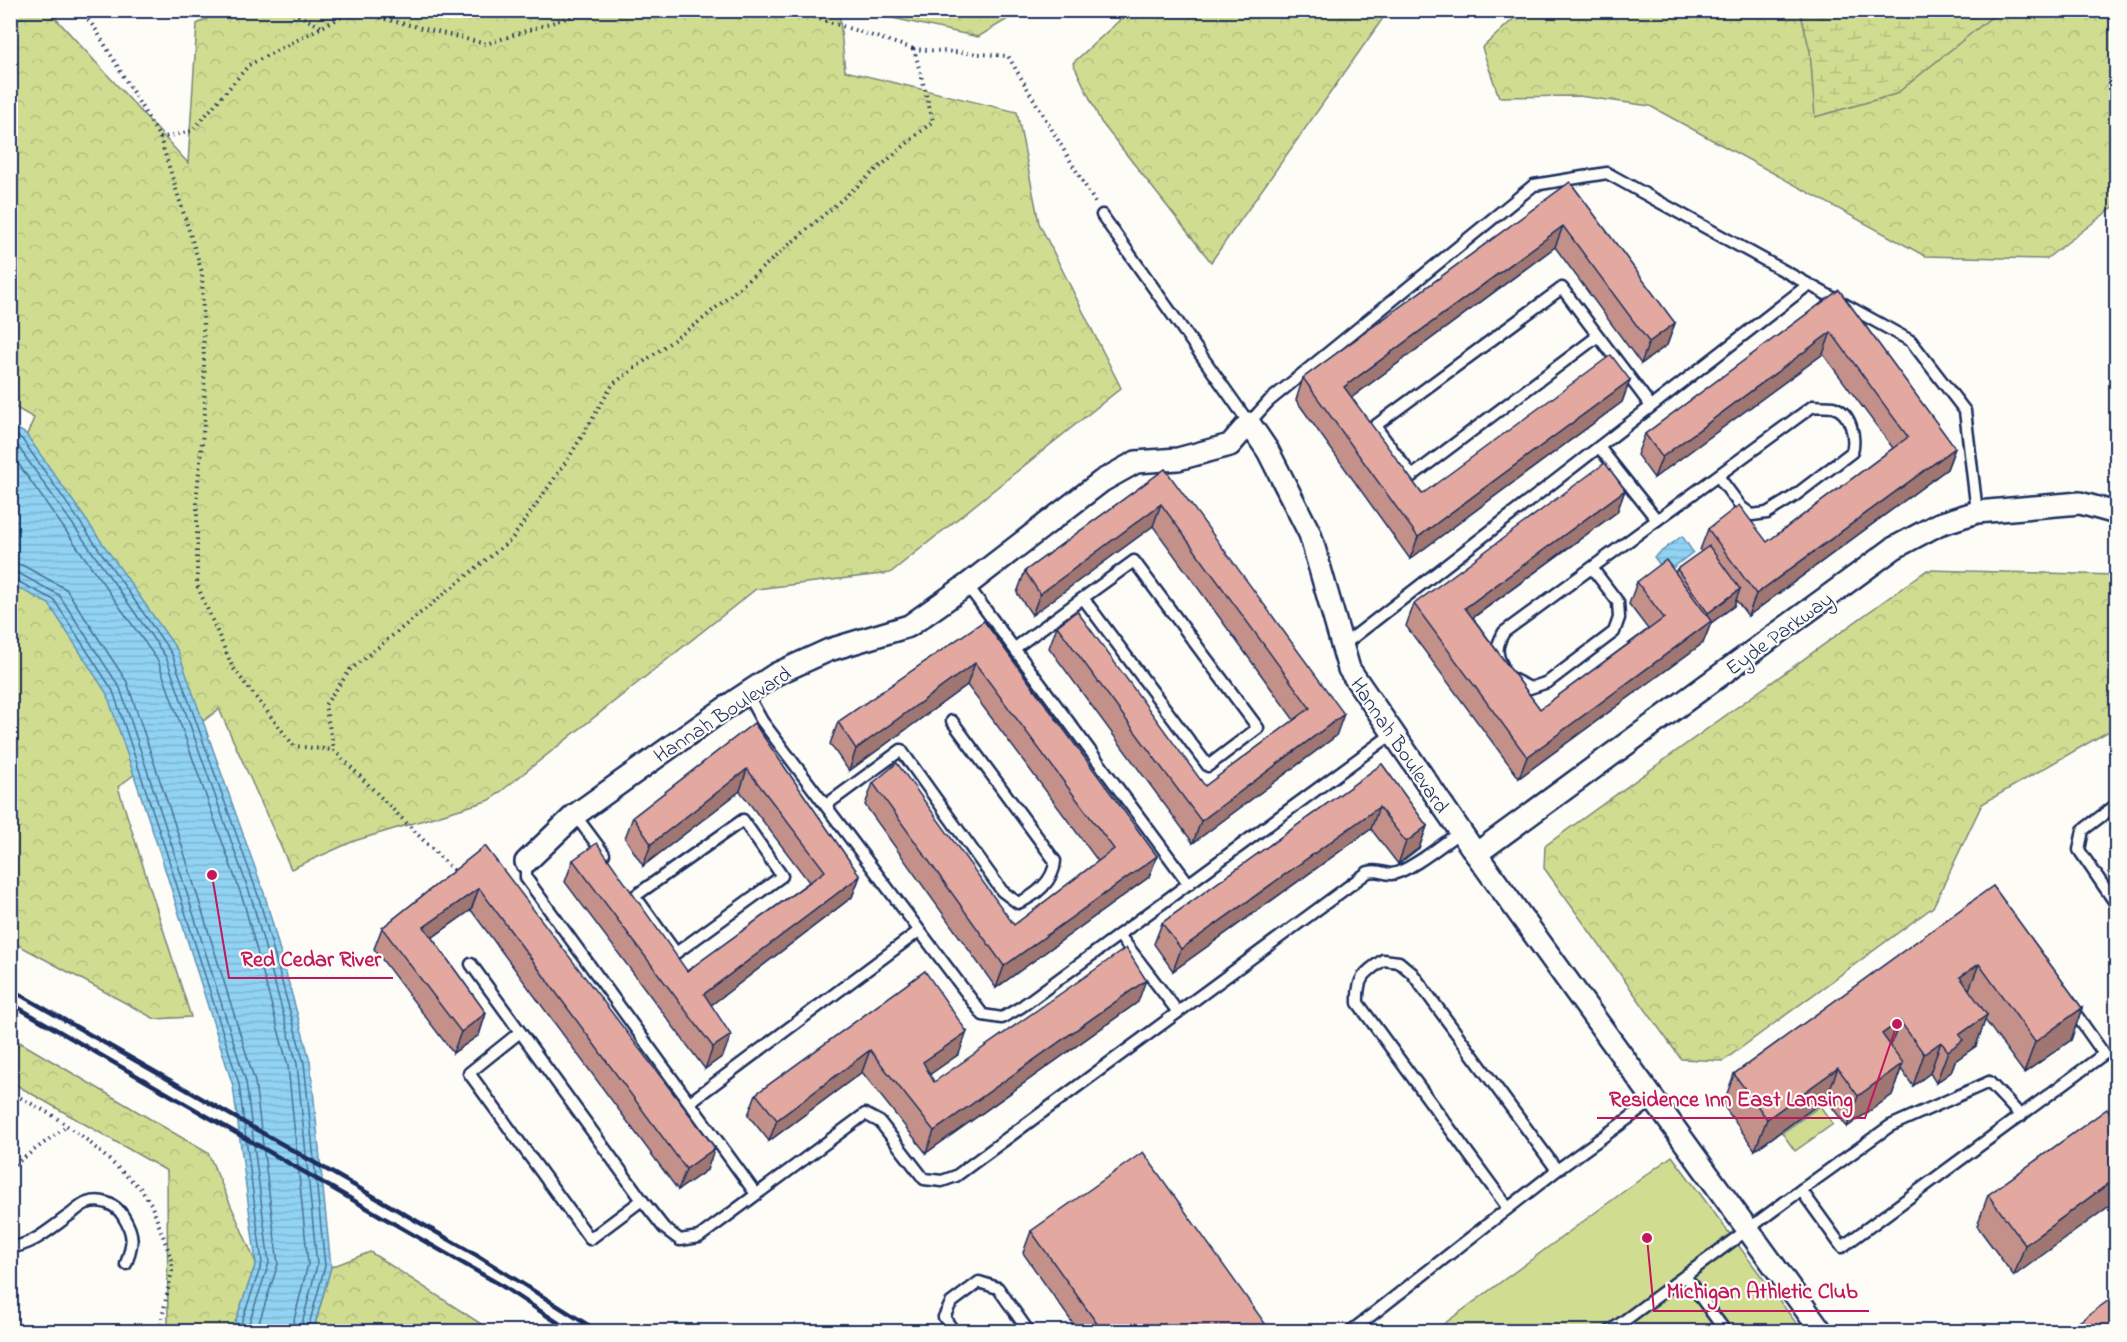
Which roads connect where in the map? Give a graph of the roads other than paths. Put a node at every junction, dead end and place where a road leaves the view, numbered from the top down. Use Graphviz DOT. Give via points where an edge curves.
graph roads {
  1 [pos="1102,215"];
  2 [pos="1808,285"];
  3 [pos="1598,336"];
  4 [pos="1651,406"];
  5 [pos="1249,423"];
  6 [pos="1599,447"];
  7 [pos="1718,476"];
  8 [pos="1977,512"];
  9 [pos="2116,513"];
  10 [pos="1657,520"];
  11 [pos="1592,568"];
  12 [pos="967,585"];
  13 [pos="1083,597"];
  14 [pos="1342,646"];
  15 [pos="1014,648"];
  16 [pos="747,694"];
  17 [pos="952,722"];
  18 [pos="1392,734"];
  19 [pos="826,805"];
  20 [pos="2116,805"];
  21 [pos="575,815"];
  22 [pos="1460,832"];
  23 [pos="1476,854"];
  24 [pos="608,860"];
  25 [pos="526,862"];
  26 [pos="1189,884"];
  27 [pos="631,892"];
  28 [pos="2116,904"];
  29 [pos="919,931"];
  30 [pos="1119,935"];
  31 [pos="471,964"];
  32 [pos="2065,999"];
  33 [pos="1178,1012"];
  34 [pos="520,1032"];
  35 [pos="1654,1100"];
  36 [pos="690,1102"];
  37 [pos="2021,1116"];
  38 [pos="1557,1170"];
  39 [pos="1801,1190"];
  40 [pos="756,1194"];
  41 [pos="642,1200"];
  42 [pos="1508,1208"];
  43 [pos="1749,1230"];
  44 [pos="10,1247"];
  45 [pos="126,1264"];
  46 [pos="1685,1276"];
  47 [pos="1822,1329"];
  48 [pos="954,1332"];
  49 [pos="1029,1332"];
  50 [pos="1350,1332"];
  51 [pos="1609,1332"];
  52 [pos="1726,1332"];
  1 -- 5 [label="lane"];
  2 -- 4 [label="lane"];
  2 -- 5 [label="lane" via="1607,173 1534,185 1269,401"];
  2 -- 8 [label="lane" via="1911,341 1965,411"];
  3 -- 3 [label="lane" via="1562,288 1375,426 1412,476"];
  3 -- 4 [label="lane"];
  4 -- 6 [label="lane"];
  5 -- 12 [label="street, Hannah Boulevard" via="1230,445 1178,459 1136,462 1102,481"];
  5 -- 14 [label="street, Hannah Boulevard" via="1268,451 1310,534"];
  6 -- 10 [label="lane"];
  6 -- 14 [label="lane"];
  7 -- 7 [label="lane" via="1813,406 1835,408 1851,425 1855,441 1852,452 1767,513 1752,515"];
  7 -- 10 [label="lane"];
  8 -- 9 [label="street, Eyde Parkway" via="2080,503"];
  8 -- 23 [label="street, Eyde Parkway" via="1939,524 1894,548"];
  10 -- 11 [label="lane"];
  11 -- 11 [label="lane" via="1504,632 1497,645 1498,658 1510,679 1530,688 1548,682 1614,632 1619,618 1618,602"];
  12 -- 15 [label="lane"];
  12 -- 16 [label="street, Hannah Boulevard" via="909,626 829,650 777,674"];
  13 -- 13 [label="lane" via="1208,766 1258,728 1134,561"];
  13 -- 15 [label="lane"];
  14 -- 18 [label="street, Hannah Boulevard" via="1349,669"];
  15 -- 26 [label="lane"];
  16 -- 19 [label="lane" via="762,721"];
  16 -- 21 [label="street, Hannah Boulevard"];
  17 -- 19 [label="lane" via="1055,861 1055,869 1044,887 1029,899 1018,903 1002,891 901,750"];
  18 -- 22 [label="street, Hannah Boulevard"];
  18 -- 26 [label="lane"];
  19 -- 29 [label="lane"];
  20 -- 28 [label="lane" via="2083,830 2079,850"];
  21 -- 24 [label="lane"];
  21 -- 25 [label="street, Hannah Boulevard"];
  22 -- 23 [label="street, Hannah Boulevard"];
  22 -- 33 [label="lane" via="1403,871 1368,872"];
  23 -- 35 [label="street, Hannah Boulevard"];
  25 -- 36 [label="lane" via="526,878"];
  26 -- 30 [label="lane"];
  27 -- 27 [label="lane" via="743,820 782,876 676,953"];
  29 -- 30 [label="lane" via="983,1016 1002,1018"];
  29 -- 36 [label="lane"];
  30 -- 33 [label="lane"];
  31 -- 34 [label="lane"];
  32 -- 37 [label="lane" via="2104,1054"];
  33 -- 40 [label="lane" via="956,1176 942,1181 924,1179 880,1122 865,1114"];
  34 -- 41 [label="lane"];
  34 -- 41 [label="lane" via="469,1073 590,1239"];
  35 -- 38 [label="lane"];
  35 -- 43 [label="street, Hannah Boulevard"];
  36 -- 40 [label="lane"];
  37 -- 39 [label="lane" via="1989,1082 1890,1126"];
  37 -- 39 [label="lane" via="1842,1247"];
  38 -- 42 [label="lane"];
  38 -- 42 [label="lane" via="1412,972 1399,962 1383,960 1368,971 1357,986 1358,1003"];
  39 -- 43 [label="lane"];
  40 -- 41 [label="lane" via="699,1237 680,1240 664,1228"];
  42 -- 50 [label="lane"];
  43 -- 46 [label="lane"];
  43 -- 47 [label="street, Hannah Boulevard"];
  44 -- 45 [label="lane" via="35,1239 87,1203 104,1201 120,1212 131,1229 133,1245"];
  46 -- 51 [label="lane"];
  46 -- 52 [label="lane"];
  48 -- 49 [label="lane" via="944,1317 947,1310 979,1282 998,1288"];
}
